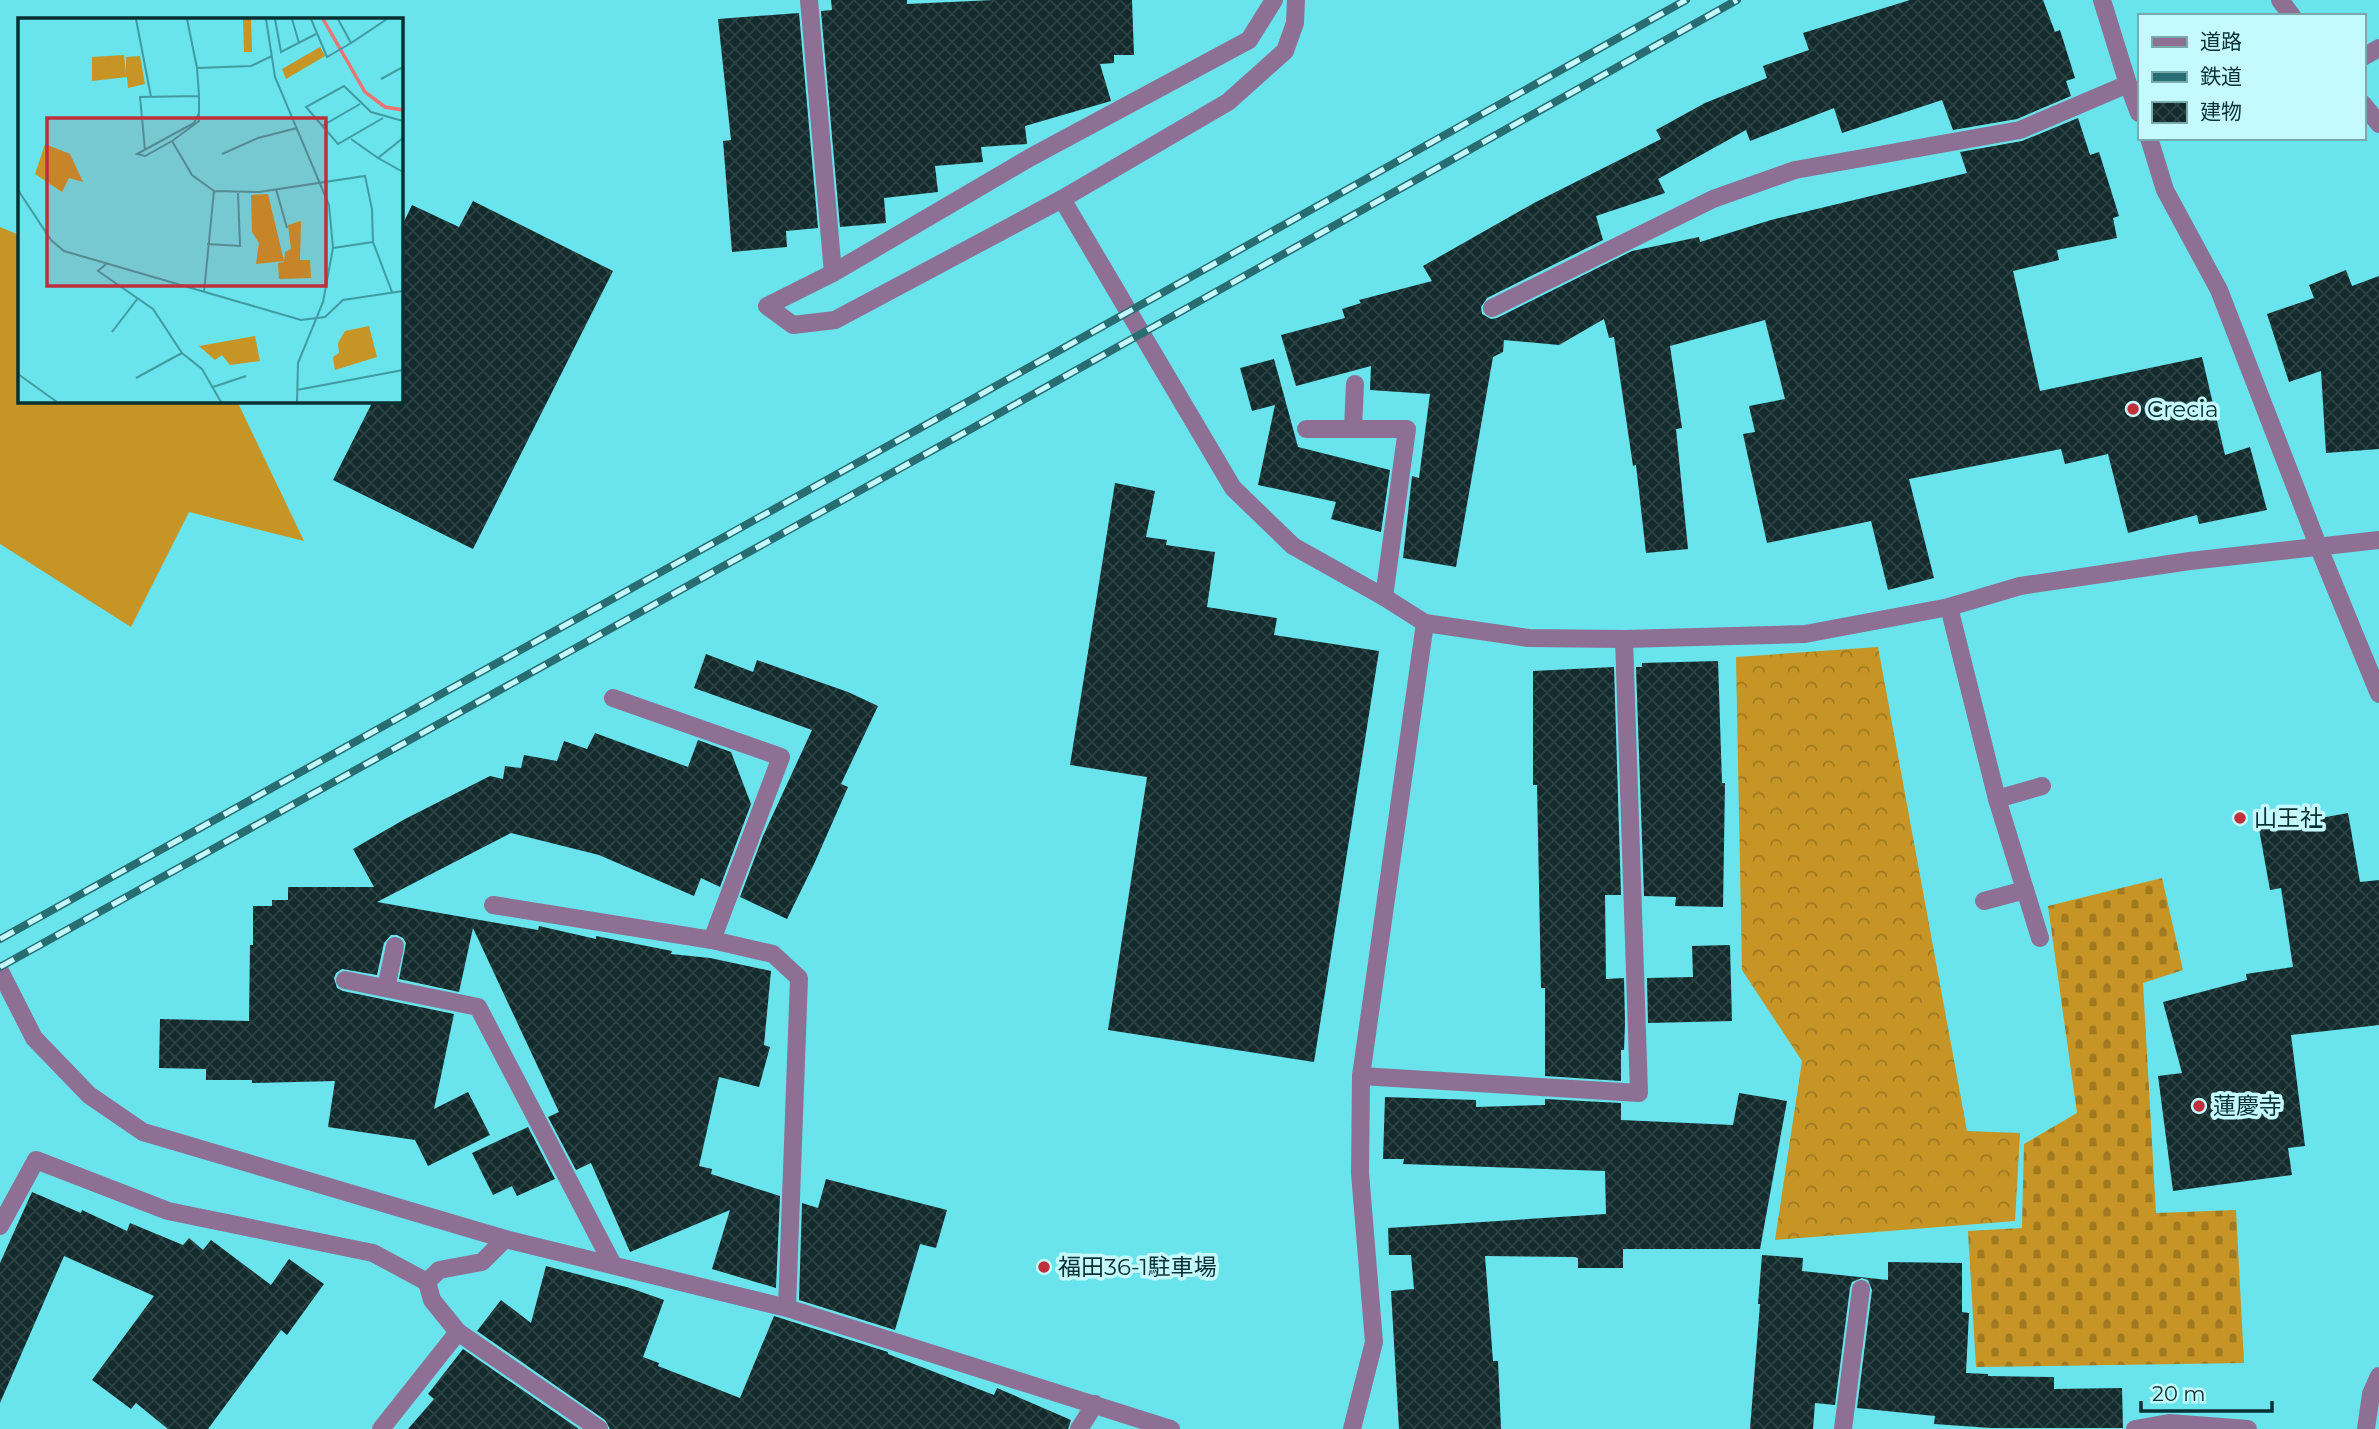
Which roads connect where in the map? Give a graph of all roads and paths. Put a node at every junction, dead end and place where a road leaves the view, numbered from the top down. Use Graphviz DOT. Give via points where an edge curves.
graph roads {
  1 [pos="809,0"];
  2 [pos="1273,0"];
  3 [pos="1296,0"];
  4 [pos="2102,0"];
  5 [pos="2128,84"];
  6 [pos="2365,106"];
  7 [pos="2138,110"];
  8 [pos="2379,124"];
  9 [pos="2150,140"];
  10 [pos="1062,200"];
  11 [pos="833,273"];
  12 [pos="1492,308"];
  13 [pos="1355,384"];
  14 [pos="1306,429"];
  15 [pos="1353,429"];
  16 [pos="2379,540"];
  17 [pos="2319,548"];
  18 [pos="1384,597"];
  19 [pos="1949,607"];
  20 [pos="1426,623"];
  21 [pos="1624,639"];
  22 [pos="2379,694"];
  23 [pos="613,698"];
  24 [pos="2042,786"];
  25 [pos="1997,799"];
  26 [pos="2025,890"];
  27 [pos="1984,901"];
  28 [pos="493,905"];
  29 [pos="2040,938"];
  30 [pos="712,940"];
  31 [pos="395,946"];
  32 [pos="0,971"];
  33 [pos="345,980"];
  34 [pos="386,989"];
  35 [pos="1361,1076"];
  36 [pos="0,1226"];
  37 [pos="505,1239"];
  38 [pos="612,1263"];
  39 [pos="427,1282"];
  40 [pos="1861,1289"];
  41 [pos="787,1308"];
  42 [pos="458,1332"];
  43 [pos="2379,1376"];
  44 [pos="1094,1404"];
  45 [pos="381,1429"];
  46 [pos="599,1429"];
  47 [pos="1079,1429"];
  48 [pos="1171,1429"];
  49 [pos="1352,1429"];
  50 [pos="1843,1429"];
  51 [pos="2135,1429"];
  52 [pos="2248,1429"];
  53 [pos="2366,1429"];
  1 -- 11 [label="street"];
  2 -- 11 [label="street" via="1249,40 1031,157"];
  3 -- 10 [label="street" via="1295,23 1285,51 1228,102"];
  4 -- 5 [label="street"];
  5 -- 7 [label="street"];
  5 -- 12 [label="street" via="2020,130 1794,170 1713,200"];
  6 -- 8 [label="street"];
  9 -- 17 [label="street" via="2165,190 2219,290"];
  10 -- 11 [label="street" via="835,320 793,325 767,306"];
  10 -- 18 [label="street" via="1233,488 1293,546"];
  13 -- 15 [label="street"];
  14 -- 15 [label="street"];
  15 -- 18 [label="street" via="1407,429"];
  16 -- 17 [label="street"];
  17 -- 19 [label="street" via="2020,586"];
  17 -- 22 [label="street"];
  18 -- 20 [label="street"];
  19 -- 21 [label="street" via="1805,634"];
  19 -- 25 [label="street"];
  20 -- 21 [label="street" via="1528,638"];
  20 -- 35 [label="street"];
  21 -- 35 [label="street" via="1639,1093"];
  23 -- 30 [label="street" via="781,757"];
  24 -- 25 [label="street"];
  25 -- 26 [label="street"];
  26 -- 27 [label="street"];
  26 -- 29 [label="street"];
  28 -- 30 [label="street"];
  30 -- 41 [label="street" via="773,954 799,978"];
  31 -- 34 [label="street"];
  32 -- 37 [label="street" via="34,1038 89,1095 143,1132"];
  33 -- 34 [label="street"];
  34 -- 38 [label="street" via="478,1007"];
  35 -- 49 [label="street" via="1360,1173 1374,1342"];
  36 -- 39 [label="street" via="36,1160 168,1211 373,1253"];
  37 -- 38 [label="street"];
  37 -- 39 [label="street" via="482,1262 439,1270"];
  38 -- 41 [label="street"];
  39 -- 42 [label="street" via="432,1300"];
  40 -- 50 [label="street"];
  41 -- 44 [label="street"];
  42 -- 45 [label="street"];
  42 -- 46 [label="street"];
  43 -- 53 [label="street"];
  44 -- 47 [label="street"];
  44 -- 48 [label="street"];
  51 -- 52 [label="street" via="2169,1423"];
}
